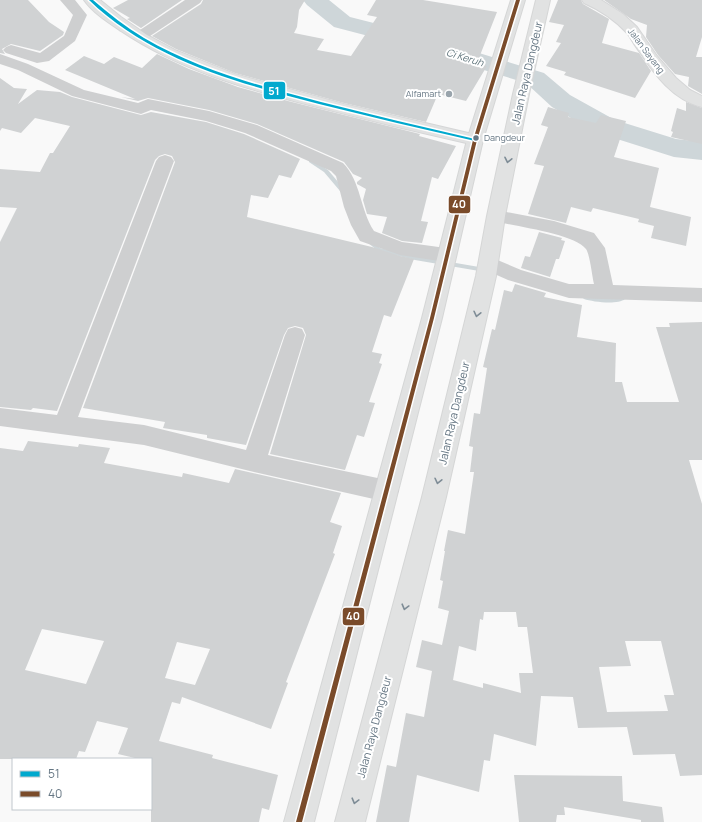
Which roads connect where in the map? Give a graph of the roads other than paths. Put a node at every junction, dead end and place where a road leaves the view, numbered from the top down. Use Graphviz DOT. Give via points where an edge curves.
graph roads {
  1 [pos="67,0"];
  2 [pos="195,0"];
  3 [pos="518,0"];
  4 [pos="543,0"];
  5 [pos="589,0"];
  6 [pos="93,2"];
  7 [pos="80,15"];
  8 [pos="139,37"];
  9 [pos="0,46"];
  10 [pos="0,59"];
  11 [pos="702,102"];
  12 [pos="475,140"];
  13 [pos="165,161"];
  14 [pos="496,216"];
  15 [pos="445,262"];
  16 [pos="487,268"];
  17 [pos="605,292"];
  18 [pos="702,295"];
  19 [pos="294,335"];
  20 [pos="0,417"];
  21 [pos="64,424"];
  22 [pos="254,462"];
  23 [pos="387,491"];
  24 [pos="299,822"];
  25 [pos="350,822"];
  1 -- 7 [label="street"];
  2 -- 8 [label="street"];
  3 -- 12 [label="main road"];
  4 -- 14 [label="main road, Jalan Raya Dangdeur, one-way"];
  5 -- 11 [label="main road, Jalan Sayang" via="618,18 632,31 661,72 682,92"];
  6 -- 7 [label="street"];
  6 -- 8 [label="main road"];
  7 -- 9 [label="street" via="70,38 44,58"];
  8 -- 12 [label="main road" via="195,64 266,89"];
  10 -- 15 [label="street" via="23,67 78,94 209,116 251,129 337,167 344,174 360,225 367,236"];
  12 -- 15 [label="main road"];
  13 -- 21 [label="street"];
  14 -- 16 [label="main road, Jalan Raya Dangdeur"];
  14 -- 17 [label="street" via="587,238 596,248"];
  15 -- 23 [label="main road"];
  16 -- 17 [label="street" via="569,291"];
  16 -- 25 [label="main road, Jalan Raya Dangdeur, one-way" via="434,497"];
  17 -- 18 [label="street"];
  19 -- 22 [label="street"];
  20 -- 21 [label="street"];
  21 -- 22 [label="street" via="144,434"];
  22 -- 23 [label="street"];
  23 -- 24 [label="main road"];
}
